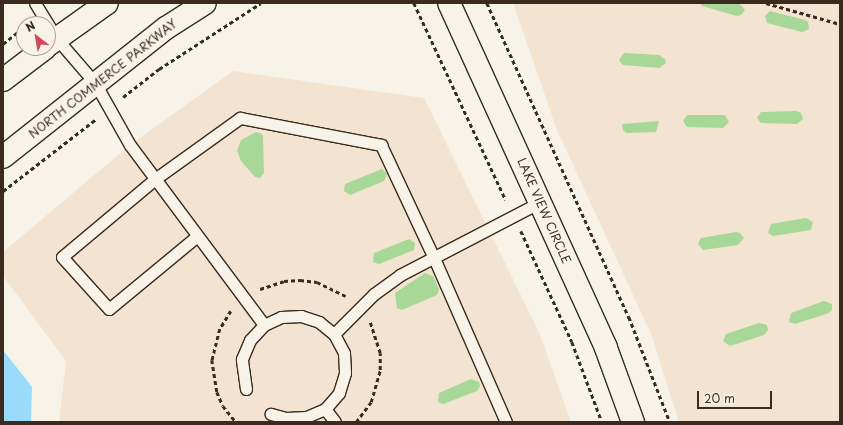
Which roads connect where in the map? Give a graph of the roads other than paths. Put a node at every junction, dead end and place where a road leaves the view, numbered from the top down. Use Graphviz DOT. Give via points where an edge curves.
graph roads {
  1 [pos="35,3"];
  2 [pos="107,3"];
  3 [pos="204,3"];
  4 [pos="449,3"];
  5 [pos="40,16"];
  6 [pos="56,40"];
  7 [pos="56,49"];
  8 [pos="34,56"];
  9 [pos="3,80"];
  10 [pos="95,83"];
  11 [pos="3,157"];
  12 [pos="155,179"];
  13 [pos="540,202"];
  14 [pos="196,237"];
  15 [pos="434,258"];
  16 [pos="264,325"];
  17 [pos="334,334"];
  18 [pos="246,389"];
  19 [pos="325,409"];
  20 [pos="271,414"];
  21 [pos="335,422"];
  22 [pos="506,422"];
  23 [pos="633,422"];
  1 -- 5 [label="lane"];
  2 -- 6 [label="street"];
  3 -- 10 [label="street, NORTH COMMERCE PARKWAY" via="166,28"];
  4 -- 13 [label="street, LAKE VIEW CIRCLE"];
  7 -- 10 [label="lane"];
  8 -- 9 [label="street"];
  10 -- 11 [label="street, NORTH COMMERCE PARKWAY"];
  10 -- 12 [label="lane" via="130,145"];
  12 -- 14 [label="lane"];
  12 -- 14 [label="lane" via="62,257 109,309"];
  12 -- 15 [label="lane" via="240,118 381,145"];
  13 -- 15 [label="lane"];
  13 -- 23 [label="street, LAKE VIEW CIRCLE" via="606,348"];
  14 -- 16 [label="lane"];
  15 -- 17 [label="lane" via="400,275 374,294"];
  15 -- 22 [label="lane"];
  16 -- 17 [label="lane" via="282,317 301,316 319,322"];
  16 -- 18 [label="lane" via="250,340 242,359"];
  17 -- 19 [label="lane" via="344,352 345,373 339,393"];
  19 -- 20 [label="lane" via="306,417 286,418"];
  19 -- 21 [label="lane"];
}
